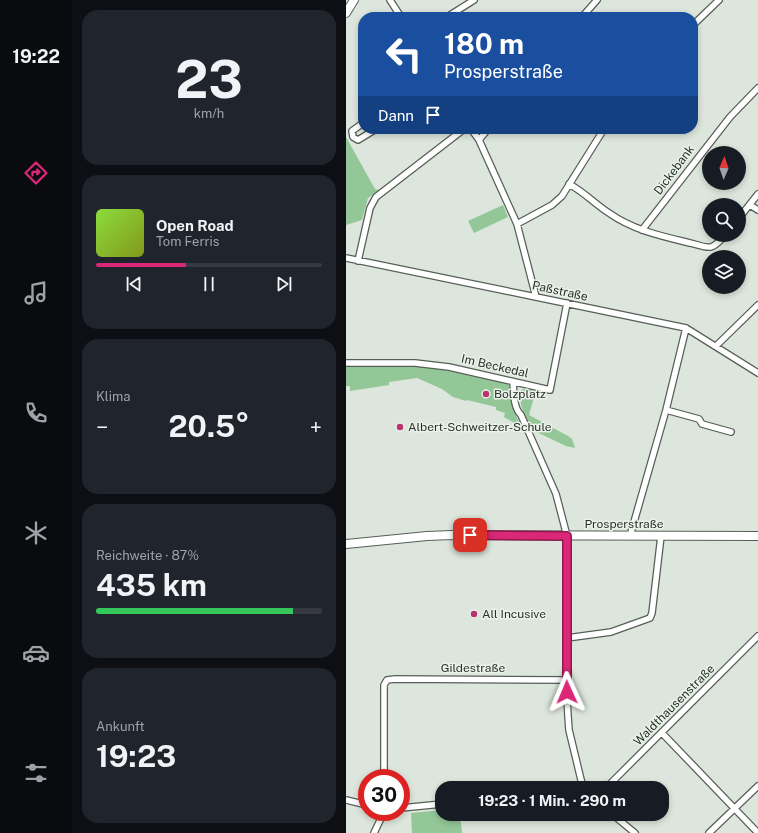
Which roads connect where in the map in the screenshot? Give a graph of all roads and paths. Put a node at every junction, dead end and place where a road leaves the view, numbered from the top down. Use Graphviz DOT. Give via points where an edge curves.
graph roads {
  1 [pos="354,0"];
  2 [pos="390,0"];
  3 [pos="474,0"];
  4 [pos="597,0"];
  5 [pos="719,0"];
  6 [pos="346,12"];
  7 [pos="398,12"];
  8 [pos="455,12"];
  9 [pos="586,12"];
  10 [pos="698,20"];
  11 [pos="758,88"];
  12 [pos="358,127"];
  13 [pos="368,134"];
  14 [pos="458,134"];
  15 [pos="475,134"];
  16 [pos="484,134"];
  17 [pos="601,134"];
  18 [pos="479,140"];
  19 [pos="569,184"];
  20 [pos="758,194"];
  21 [pos="750,204"];
  22 [pos="746,209"];
  23 [pos="758,210"];
  24 [pos="517,224"];
  25 [pos="642,230"];
  26 [pos="719,242"];
  27 [pos="346,258"];
  28 [pos="358,261"];
  29 [pos="536,296"];
  30 [pos="567,304"];
  31 [pos="758,305"];
  32 [pos="686,328"];
  33 [pos="716,346"];
  34 [pos="346,363"];
  35 [pos="758,373"];
  36 [pos="513,382"];
  37 [pos="666,410"];
  38 [pos="731,432"];
  39 [pos="567,536"];
  40 [pos="630,536"];
  41 [pos="661,536"];
  42 [pos="758,536"];
  43 [pos="346,544"];
  44 [pos="758,636"];
  45 [pos="567,638"];
  46 [pos="566,680"];
  47 [pos="662,733"];
  48 [pos="384,769"];
  49 [pos="581,781"];
  50 [pos="613,781"];
  51 [pos="758,786"];
  52 [pos="346,800"];
  53 [pos="358,803"];
  54 [pos="435,805"];
  55 [pos="410,807"];
  56 [pos="735,809"];
  57 [pos="380,821"];
  58 [pos="620,821"];
  59 [pos="374,833"];
  60 [pos="635,833"];
  61 [pos="709,833"];
  62 [pos="758,833"];
  1 -- 6 [label="main road"];
  2 -- 7 [label="street"];
  3 -- 8 [label="street"];
  4 -- 9 [label="street"];
  5 -- 10 [label="street"];
  11 -- 25 [label="street, Dickebank" via="730,117"];
  12 -- 13 [label="street" via="352,131 353,137 358,140"];
  14 -- 28 [label="street" via="376,197 370,208"];
  15 -- 18 [label="street"];
  16 -- 18 [label="street"];
  17 -- 19 [label="street"];
  18 -- 24 [label="street"];
  19 -- 24 [label="street" via="562,196 552,205"];
  19 -- 25 [label="street" via="609,214"];
  20 -- 21 [label="street"];
  21 -- 22 [label="street"];
  21 -- 23 [label="street"];
  24 -- 29 [label="street"];
  25 -- 26 [label="street" via="709,247"];
  27 -- 28 [label="street, Paßstraße"];
  28 -- 29 [label="street, Paßstraße"];
  29 -- 30 [label="street, Paßstraße"];
  30 -- 32 [label="street, Paßstraße"];
  30 -- 36 [label="street, Im Beckedal" via="550,390"];
  31 -- 33 [label="street"];
  32 -- 33 [label="street, Paßstraße"];
  32 -- 37 [label="street"];
  33 -- 35 [label="street, Paßstraße"];
  34 -- 36 [label="street, Im Beckedal" via="415,363 449,367"];
  36 -- 39 [label="street" via="517,412 521,415 556,494"];
  37 -- 38 [label="street" via="699,419 702,424"];
  37 -- 40 [label="street"];
  39 -- 40 [label="main road, Prosperstraße"];
  39 -- 43 [label="main road, Prosperstraße" via="427,536"];
  39 -- 45 [label="street"];
  40 -- 41 [label="main road, Prosperstraße"];
  41 -- 42 [label="main road, Prosperstraße"];
  41 -- 45 [label="street" via="650,618 611,632"];
  44 -- 47 [label="street, Waldthausenstraße"];
  45 -- 46 [label="street"];
  46 -- 48 [label="street, Gildestraße" via="387,680 384,685"];
  46 -- 49 [label="street" via="569,730"];
  47 -- 50 [label="street, Waldthausenstraße"];
  47 -- 56 [label="street"];
  51 -- 56 [label="street"];
  52 -- 53 [label="street"];
  54 -- 55 [label="street"];
  56 -- 61 [label="street"];
  56 -- 62 [label="street"];
  57 -- 59 [label="street"];
  58 -- 60 [label="street"];
}
